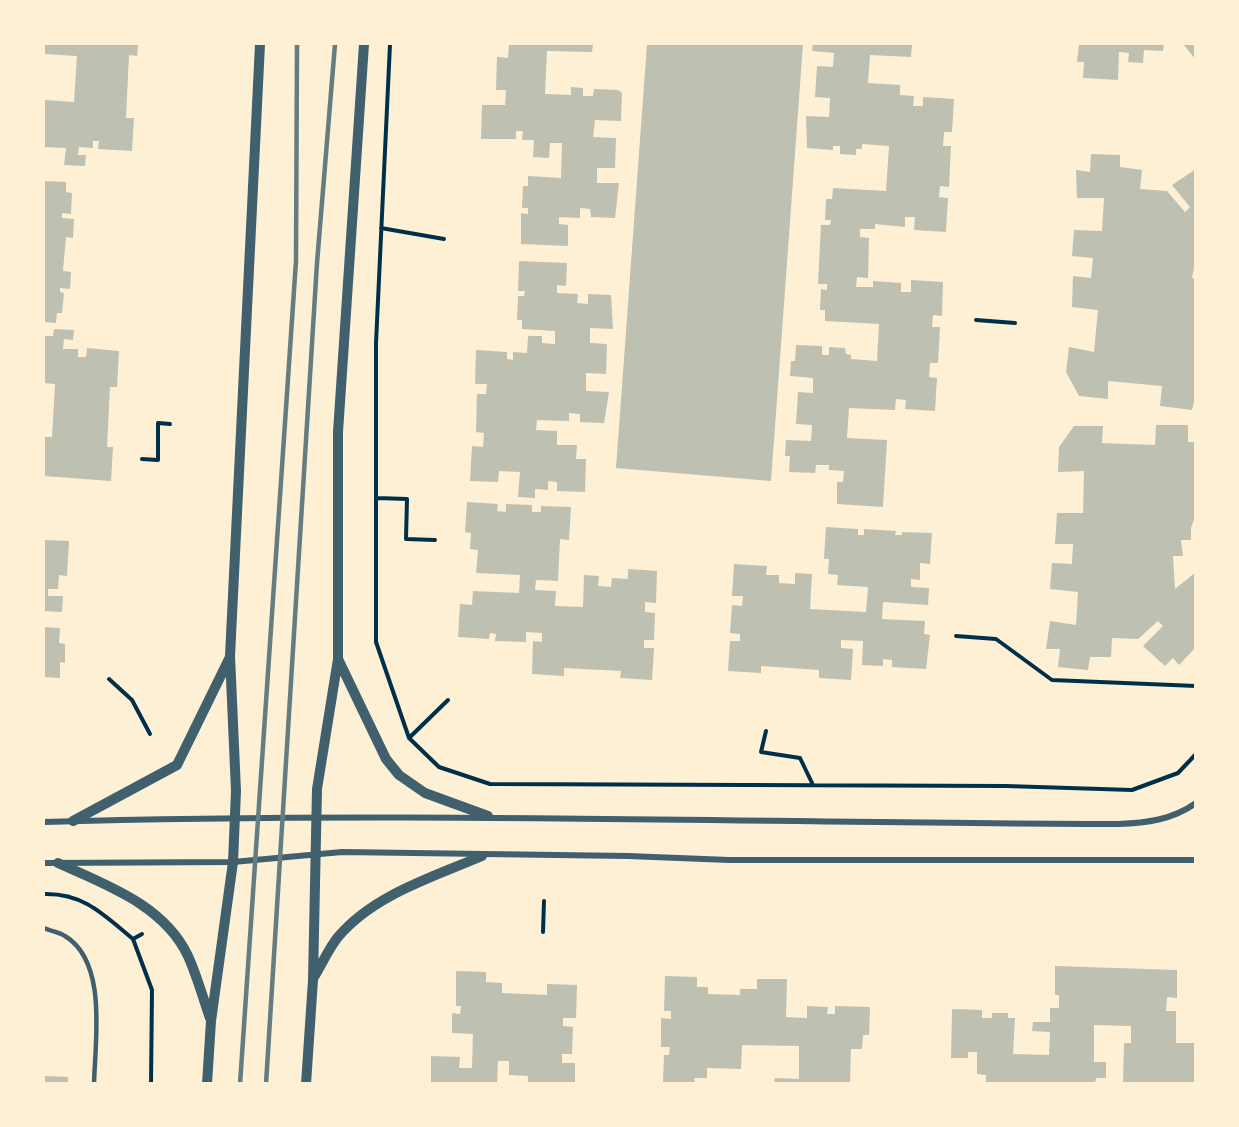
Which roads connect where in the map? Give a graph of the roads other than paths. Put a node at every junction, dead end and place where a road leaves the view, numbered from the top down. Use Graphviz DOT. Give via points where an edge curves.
graph roads {
  1 [pos="260,44"];
  2 [pos="364,44"];
  3 [pos="230,656"];
  4 [pos="338,659"];
  5 [pos="1196,803"];
  6 [pos="488,816"];
  7 [pos="234,819"];
  8 [pos="317,819"];
  9 [pos="73,821"];
  10 [pos="44,822"];
  11 [pos="316,855"];
  12 [pos="482,855"];
  13 [pos="1196,860"];
  14 [pos="233,862"];
  15 [pos="44,863"];
  16 [pos="58,863"];
  17 [pos="44,928"];
  18 [pos="313,980"];
  19 [pos="211,1021"];
  20 [pos="94,1083"];
  21 [pos="207,1083"];
  22 [pos="306,1083"];
  1 -- 3 [label="street"];
  2 -- 4 [label="street" via="338,432"];
  3 -- 7 [label="street"];
  3 -- 9 [label="street" via="177,765"];
  4 -- 6 [label="street" via="386,759 399,775 425,794"];
  4 -- 8 [label="street" via="317,789"];
  5 -- 6 [label="street" via="1151,823 1118,824"];
  6 -- 8 [label="street"];
  7 -- 8 [label="street"];
  7 -- 9 [label="street"];
  7 -- 14 [label="street"];
  8 -- 11 [label="street"];
  9 -- 10 [label="street"];
  11 -- 12 [label="street"];
  11 -- 14 [label="street"];
  11 -- 18 [label="street"];
  12 -- 13 [label="street" via="729,860"];
  12 -- 18 [label="street" via="408,887 359,916 337,938"];
  14 -- 16 [label="street"];
  14 -- 19 [label="street"];
  15 -- 16 [label="street"];
  16 -- 19 [label="street" via="125,893 163,921 187,955"];
  17 -- 20 [label="lane" via="65,936 80,949 94,980"];
  18 -- 22 [label="street"];
  19 -- 21 [label="street"];
}
